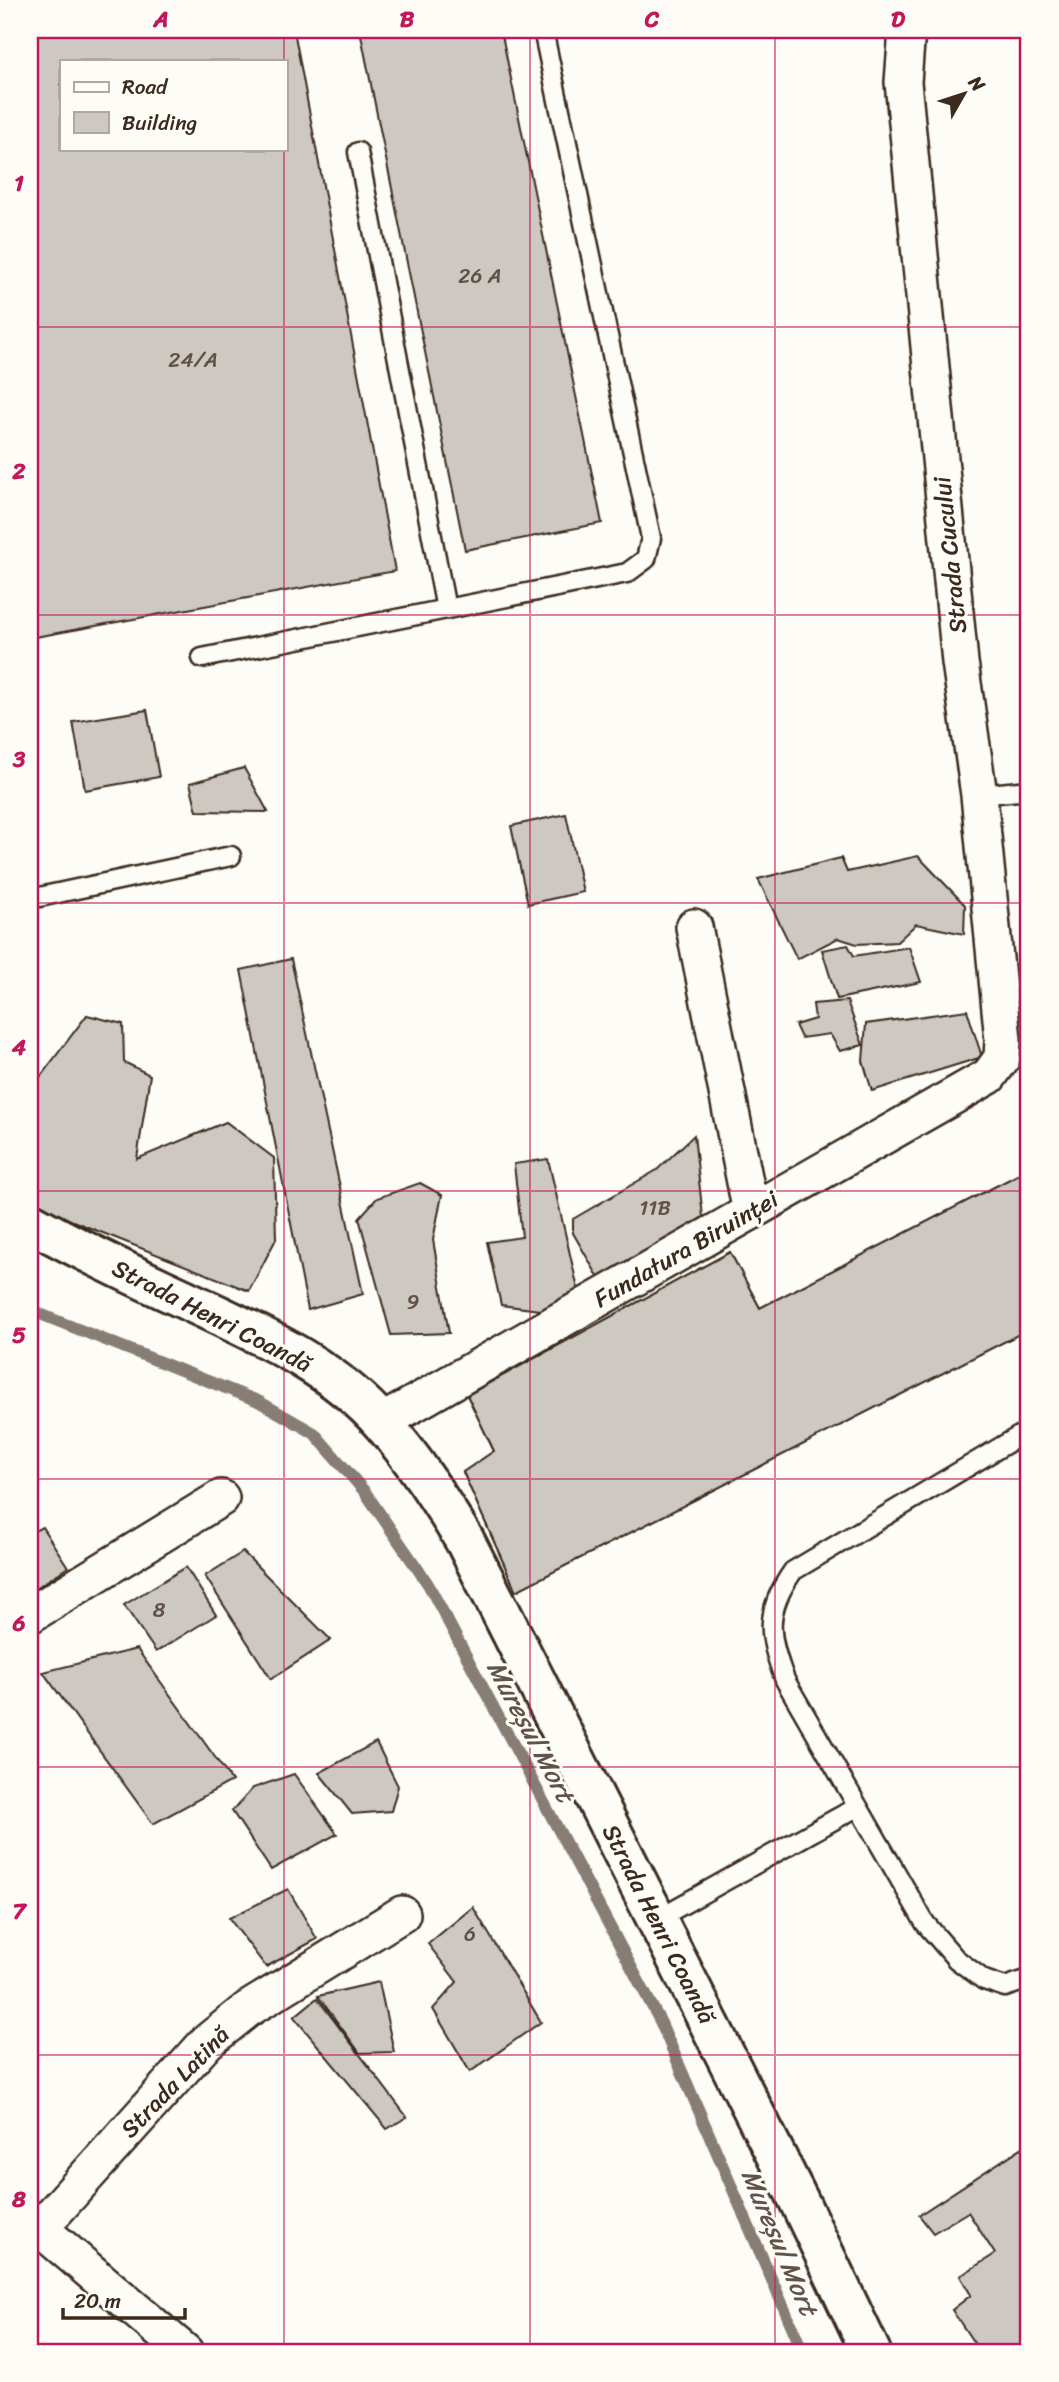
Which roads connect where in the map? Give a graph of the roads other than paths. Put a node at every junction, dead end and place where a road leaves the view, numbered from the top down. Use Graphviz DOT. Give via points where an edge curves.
graph roads {
  1 [pos="543,30"];
  2 [pos="907,30"];
  3 [pos="358,152"];
  4 [pos="446,609"];
  5 [pos="202,658"];
  6 [pos="1029,790"];
  7 [pos="979,795"];
  8 [pos="232,856"];
  9 [pos="30,899"];
  10 [pos="694,927"];
  11 [pos="989,1076"];
  12 [pos="751,1212"];
  13 [pos="30,1222"];
  14 [pos="382,1422"];
  15 [pos="1029,1430"];
  16 [pos="221,1498"];
  17 [pos="30,1615"];
  18 [pos="857,1807"];
  19 [pos="402,1914"];
  20 [pos="656,1919"];
  21 [pos="1029,1979"];
  22 [pos="35,2224"];
  23 [pos="185,2352"];
  24 [pos="870,2352"];
  1 -- 4 [label="lane" via="650,538 646,559 626,573"];
  2 -- 7 [label="street, Strada Cucului" via="904,96 960,662"];
  3 -- 4 [label="lane"];
  4 -- 5 [label="lane"];
  6 -- 7 [label="lane"];
  7 -- 11 [label="street, Strada Cucului" via="1003,1040 1002,1058"];
  8 -- 9 [label="lane"];
  10 -- 12 [label="street"];
  11 -- 12 [label="street, Fundatura Biruinței"];
  12 -- 14 [label="street, Fundatura Biruinței"];
  13 -- 14 [label="street, Strada Henri Coandă" via="308,1361"];
  14 -- 20 [label="street, Strada Henri Coandă" via="425,1476 465,1541"];
  15 -- 18 [label="lane" via="793,1572 776,1594 771,1624 774,1653"];
  16 -- 17 [label="street"];
  18 -- 20 [label="lane"];
  18 -- 21 [label="lane" via="925,1923 956,1958 984,1980 1005,1987"];
  19 -- 22 [label="street, Strada Latină" via="248,2009 207,2042"];
  20 -- 24 [label="street, Strada Henri Coandă"];
  22 -- 23 [label="street"];
}
